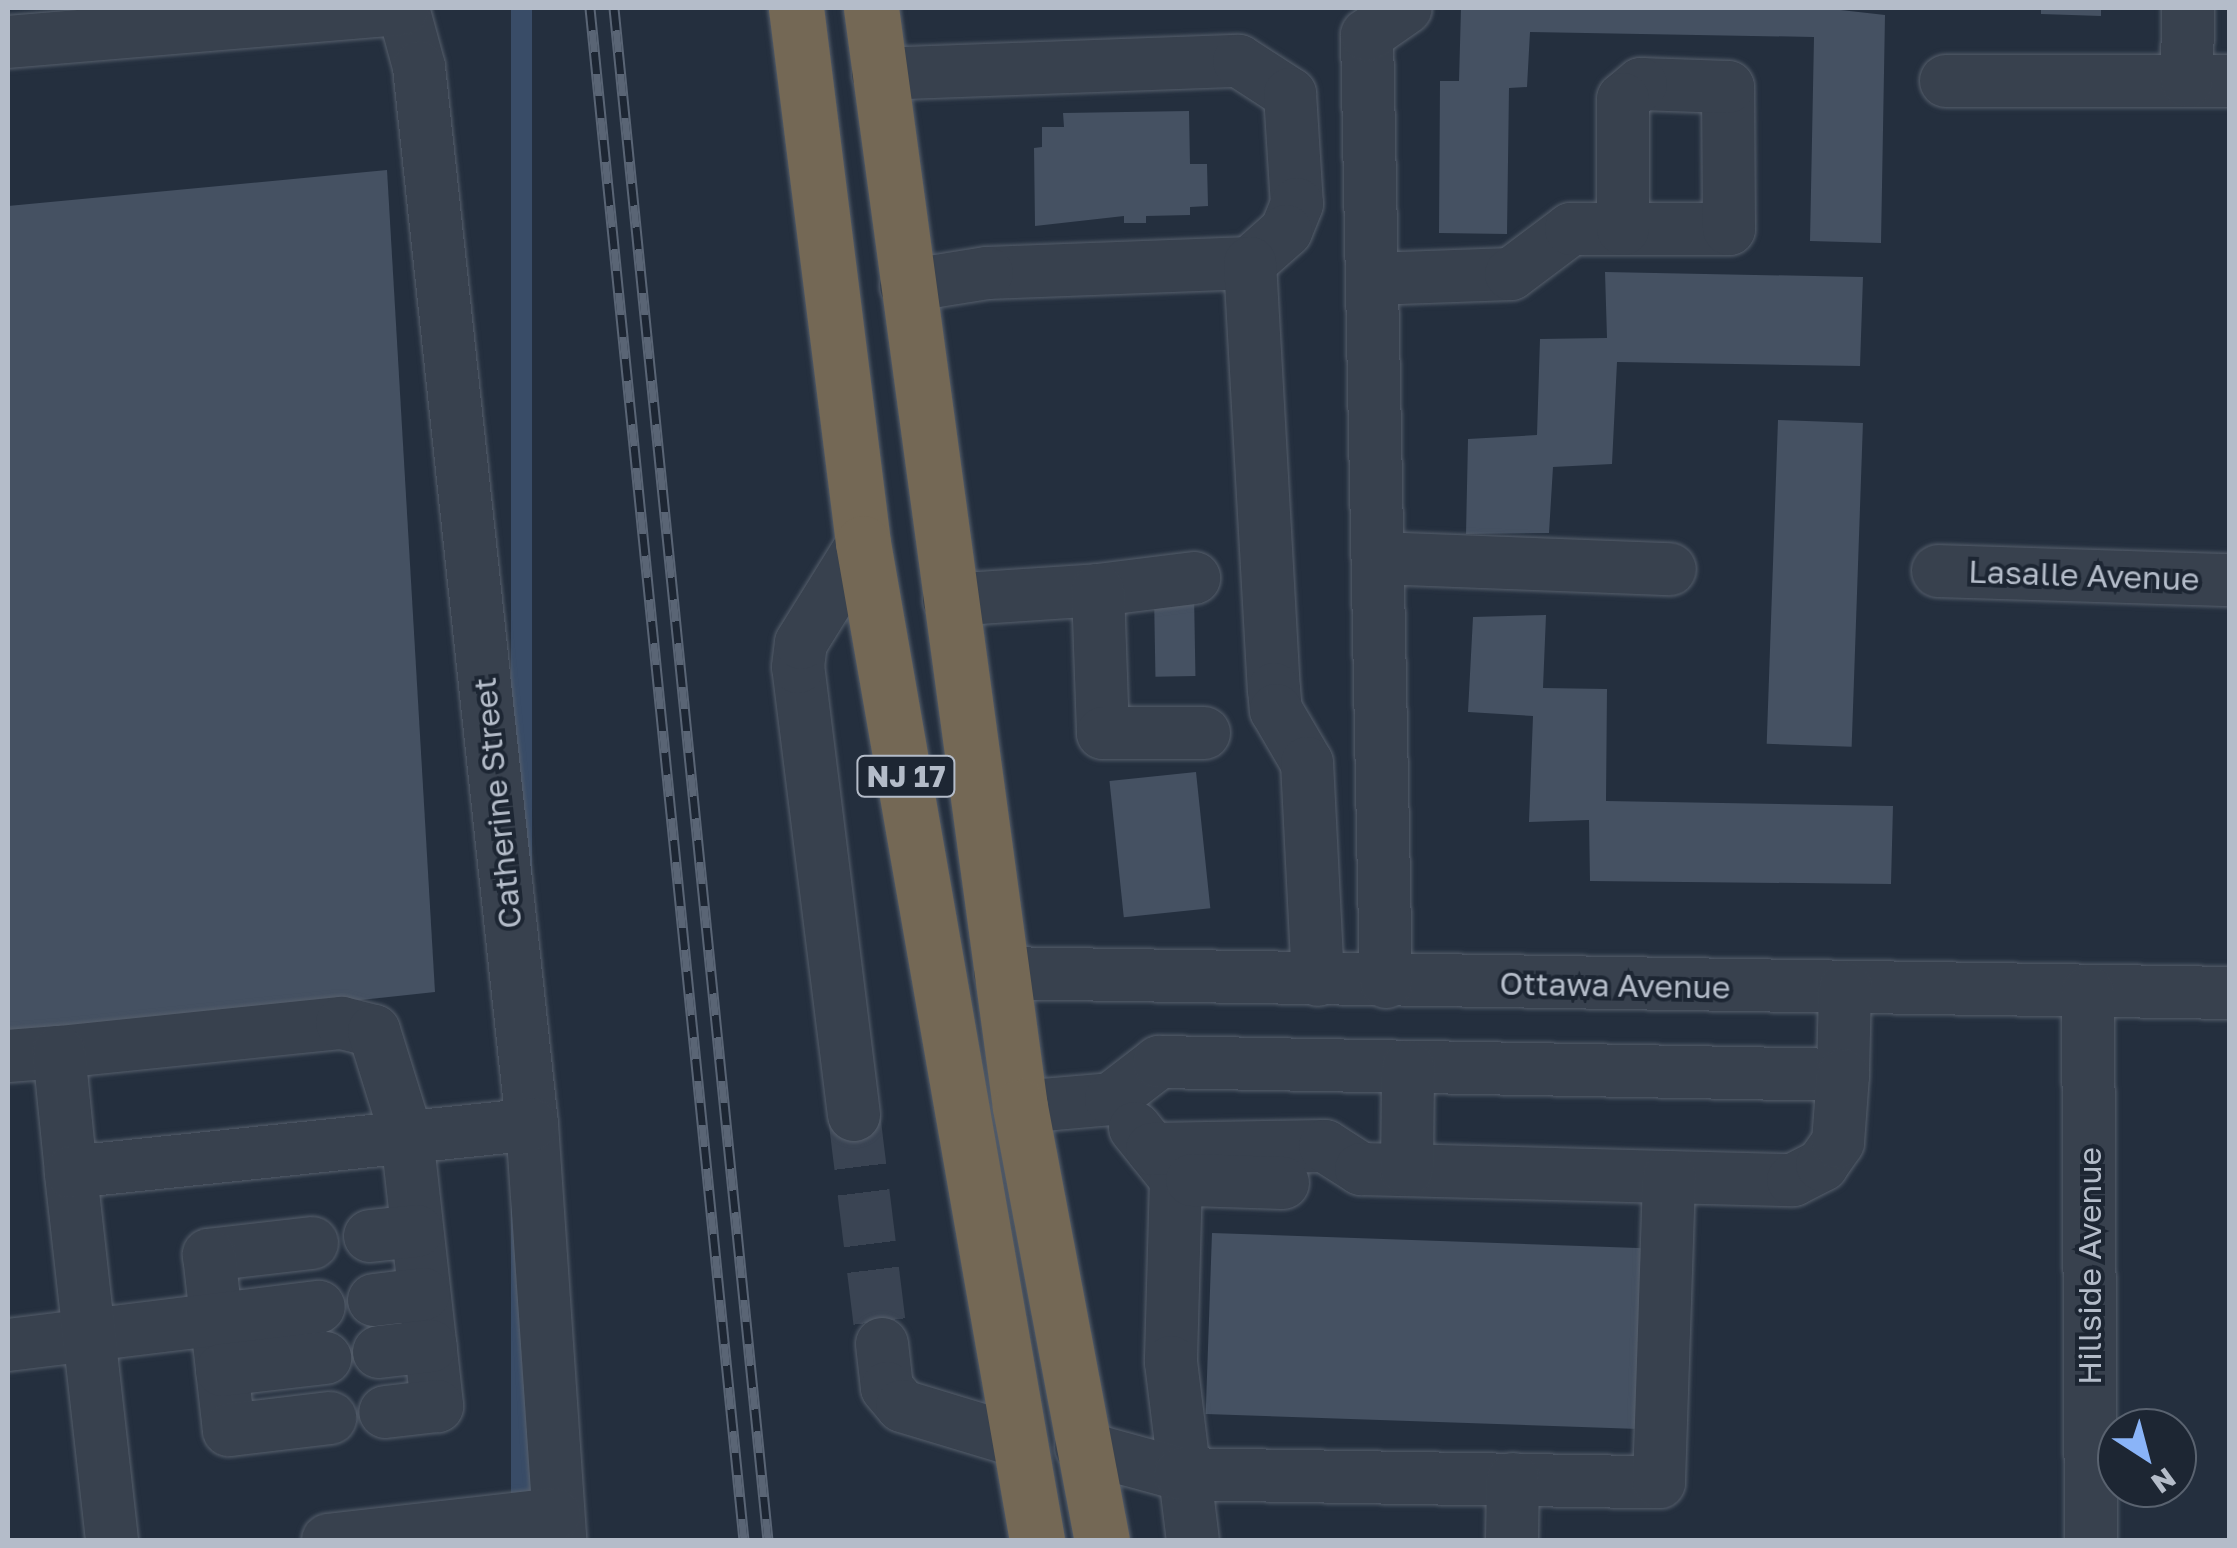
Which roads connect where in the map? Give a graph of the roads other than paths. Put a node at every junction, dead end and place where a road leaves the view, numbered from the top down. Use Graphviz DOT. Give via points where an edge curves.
graph roads {
  1 [pos="403,8"];
  2 [pos="796,8"];
  3 [pos="871,8"];
  4 [pos="1406,8"];
  5 [pos="2188,8"];
  6 [pos="8,42"];
  7 [pos="878,74"];
  8 [pos="1946,81"];
  9 [pos="2208,81"];
  10 [pos="1622,230"];
  11 [pos="1250,263"];
  12 [pos="1372,279"];
  13 [pos="906,286"];
  14 [pos="863,543"];
  15 [pos="1378,558"];
  16 [pos="1670,568"];
  17 [pos="1938,570"];
  18 [pos="1194,578"];
  19 [pos="2230,580"];
  20 [pos="1098,590"];
  21 [pos="949,600"];
  22 [pos="1204,733"];
  23 [pos="1000,973"];
  24 [pos="1318,980"];
  25 [pos="1386,982"];
  26 [pos="1844,988"];
  27 [pos="2088,992"];
  28 [pos="2230,993"];
  29 [pos="59,1052"];
  30 [pos="8,1056"];
  31 [pos="1408,1067"];
  32 [pos="1843,1075"];
  33 [pos="1112,1099"];
  34 [pos="1020,1107"];
  35 [pos="854,1116"];
  36 [pos="532,1124"];
  37 [pos="407,1137"];
  38 [pos="1164,1164"];
  39 [pos="71,1172"];
  40 [pos="1341,1176"];
  41 [pos="1669,1177"];
  42 [pos="312,1243"];
  43 [pos="319,1307"];
  44 [pos="90,1338"];
  45 [pos="882,1344"];
  46 [pos="220,1345"];
  47 [pos="8,1346"];
  48 [pos="431,1346"];
  49 [pos="379,1352"];
  50 [pos="326,1358"];
  51 [pos="385,1412"];
  52 [pos="330,1418"];
  53 [pos="1021,1442"];
  54 [pos="1081,1447"];
  55 [pos="1180,1474"];
  56 [pos="1514,1480"];
  57 [pos="558,1527"];
  58 [pos="112,1540"];
  59 [pos="328,1540"];
  60 [pos="1037,1540"];
  61 [pos="1102,1540"];
  62 [pos="1193,1540"];
  63 [pos="1512,1540"];
  64 [pos="2090,1540"];
  1 -- 6 [label="street"];
  1 -- 36 [label="street, Catherine Street" via="419,67"];
  2 -- 14 [label="highway, NJ 17"];
  3 -- 7 [label="highway, NJ 17"];
  4 -- 12 [label="street" via="1367,35"];
  5 -- 9 [label="street"];
  7 -- 11 [label="street" via="1240,60 1290,94 1296,204 1286,231"];
  7 -- 13 [label="highway, NJ 17"];
  8 -- 9 [label="street"];
  10 -- 12 [label="street" via="1571,229 1511,274"];
  11 -- 13 [label="street" via="988,272"];
  11 -- 24 [label="street" via="1274,689 1276,710 1308,763"];
  12 -- 15 [label="street"];
  13 -- 21 [label="highway, NJ 17"];
  14 -- 35 [label="street" via="802,643 798,667"];
  14 -- 53 [label="highway, NJ 17"];
  15 -- 16 [label="street"];
  15 -- 25 [label="street"];
  17 -- 19 [label="street, Lasalle Avenue"];
  18 -- 20 [label="street"];
  20 -- 21 [label="street"];
  20 -- 22 [label="street" via="1103,733"];
  21 -- 23 [label="highway, NJ 17"];
  23 -- 24 [label="street, Ottawa Avenue"];
  23 -- 34 [label="highway, NJ 17"];
  24 -- 25 [label="street, Ottawa Avenue"];
  25 -- 26 [label="street, Ottawa Avenue"];
  26 -- 27 [label="street, Ottawa Avenue"];
  26 -- 32 [label="street"];
  27 -- 28 [label="street, Ottawa Avenue"];
  27 -- 64 [label="street, Hillside Avenue"];
  29 -- 30 [label="street"];
  29 -- 37 [label="street" via="368,1025 383,1050"];
  29 -- 39 [label="street"];
  31 -- 32 [label="street"];
  31 -- 33 [label="street" via="1159,1062"];
  31 -- 40 [label="street"];
  32 -- 41 [label="street" via="1838,1142 1822,1165 1792,1180"];
  33 -- 34 [label="street"];
  33 -- 38 [label="street"];
  34 -- 54 [label="highway, NJ 17"];
  36 -- 37 [label="street"];
  36 -- 57 [label="street, Catherine Street"];
  37 -- 39 [label="street"];
  37 -- 48 [label="street" via="394,1234 399,1297"];
  38 -- 40 [label="street"];
  38 -- 40 [label="street" via="1326,1146"];
  38 -- 55 [label="street"];
  39 -- 44 [label="street"];
  40 -- 41 [label="street"];
  41 -- 56 [label="street" via="1659,1482"];
  42 -- 46 [label="street" via="209,1255"];
  43 -- 46 [label="street"];
  44 -- 46 [label="street"];
  44 -- 47 [label="street"];
  44 -- 58 [label="street"];
  45 -- 53 [label="street" via="887,1388 902,1406"];
  46 -- 50 [label="street"];
  46 -- 52 [label="street" via="229,1430"];
  48 -- 49 [label="street"];
  48 -- 51 [label="street" via="438,1406"];
  53 -- 60 [label="highway, NJ 17"];
  54 -- 55 [label="street"];
  54 -- 61 [label="highway, NJ 17"];
  55 -- 56 [label="street"];
  55 -- 62 [label="street"];
  56 -- 63 [label="street"];
  57 -- 59 [label="street"];
}
